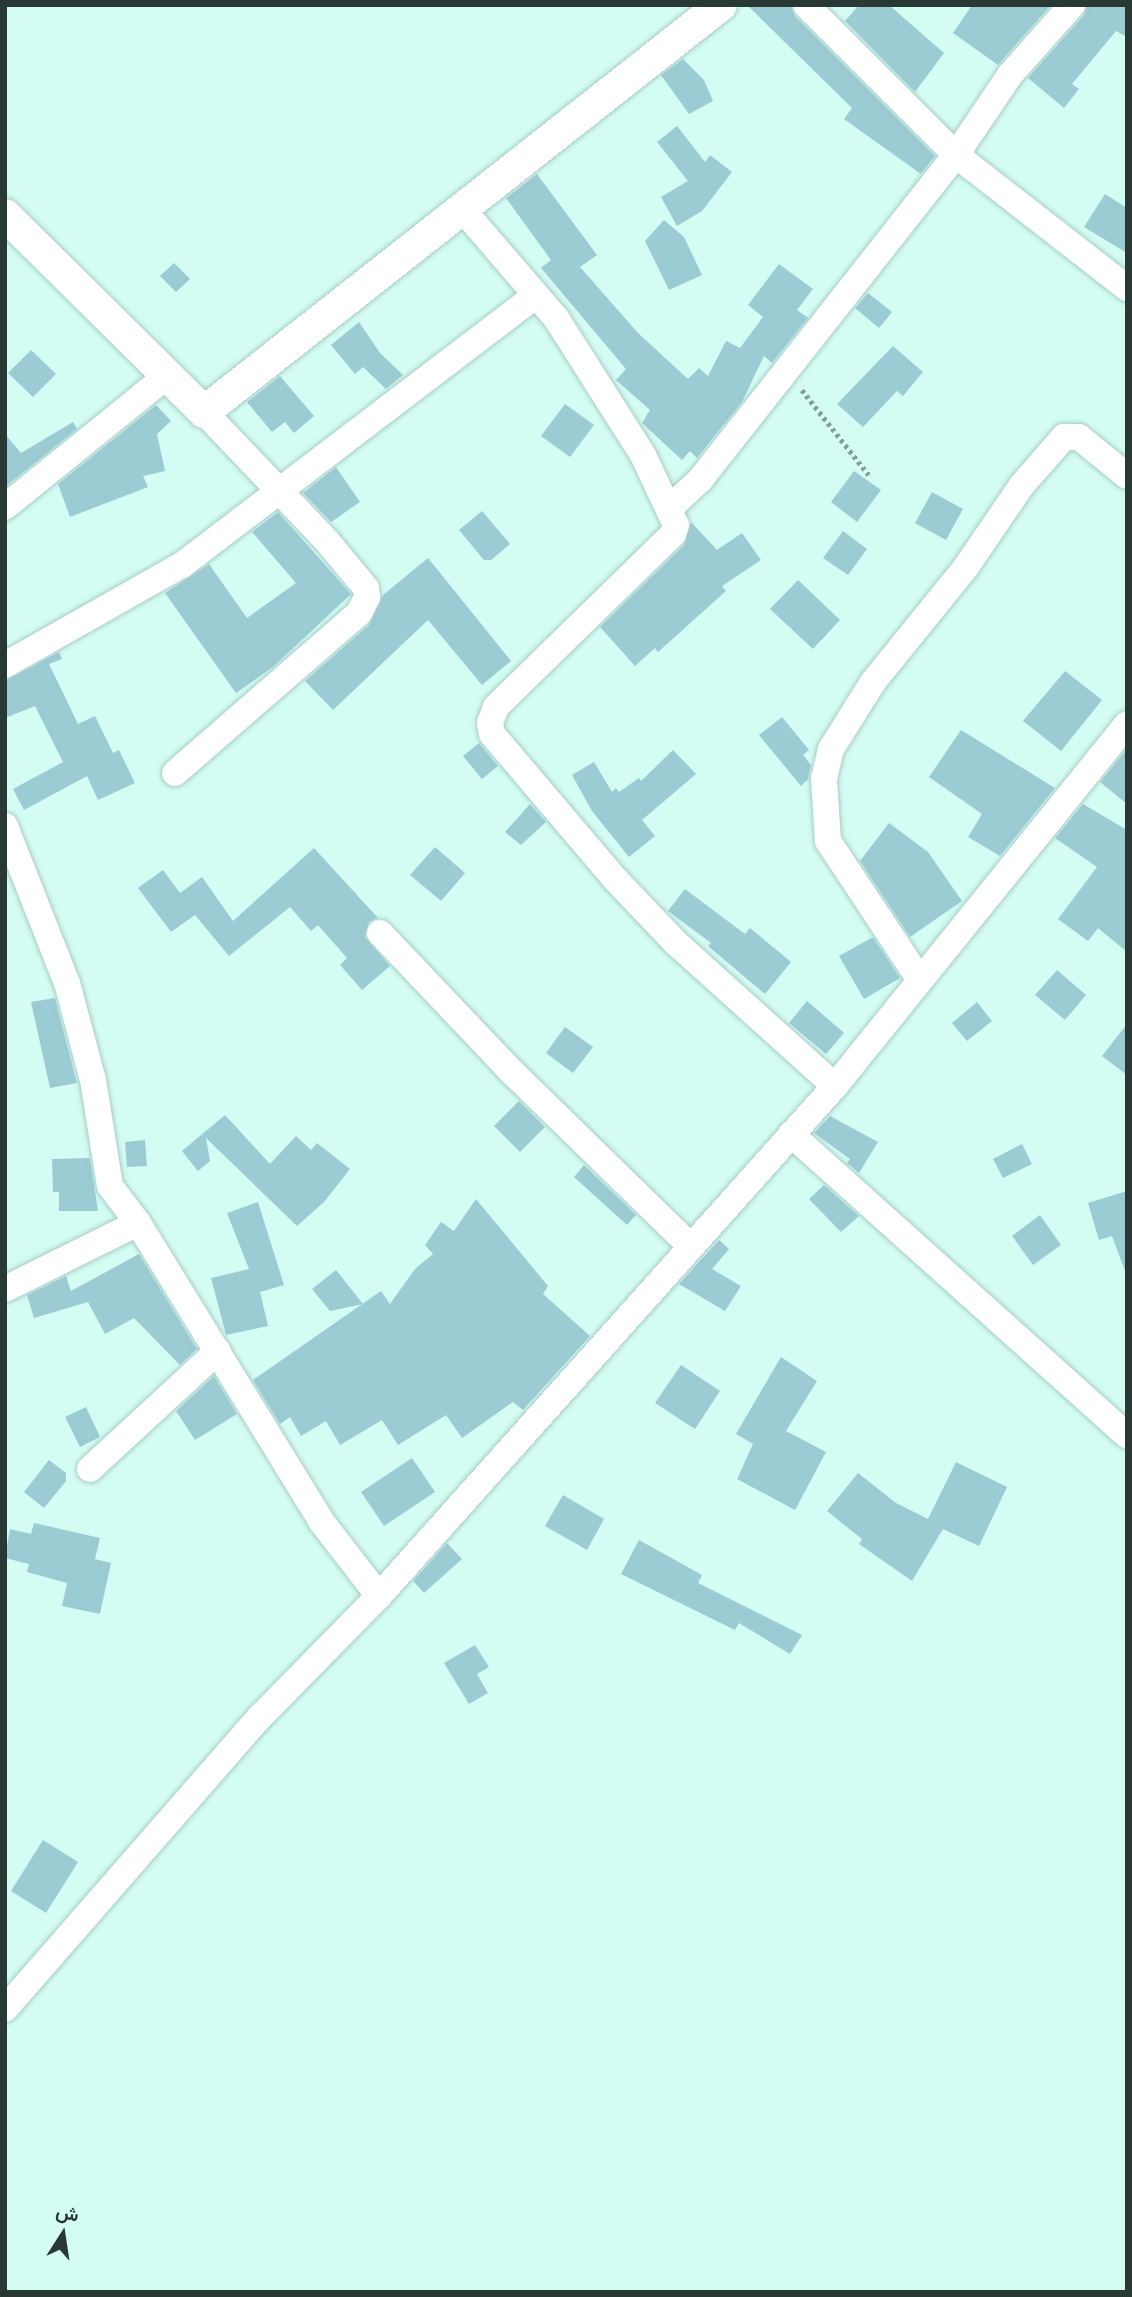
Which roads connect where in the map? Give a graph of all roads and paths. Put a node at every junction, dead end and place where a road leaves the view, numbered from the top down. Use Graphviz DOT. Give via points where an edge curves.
graph roads {
  1 [pos="721,5"];
  2 [pos="806,5"];
  3 [pos="1072,5"];
  4 [pos="956,155"];
  5 [pos="463,210"];
  6 [pos="5,215"];
  7 [pos="1127,288"];
  8 [pos="536,295"];
  9 [pos="787,370"];
  10 [pos="169,374"];
  11 [pos="204,411"];
  12 [pos="869,475"];
  13 [pos="1127,476"];
  14 [pos="279,494"];
  15 [pos="5,507"];
  16 [pos="671,507"];
  17 [pos="5,665"];
  18 [pos="1127,723"];
  19 [pos="175,773"];
  20 [pos="5,826"];
  21 [pos="380,933"];
  22 [pos="920,980"];
  23 [pos="835,1086"];
  24 [pos="791,1134"];
  25 [pos="138,1223"];
  26 [pos="690,1246"];
  27 [pos="5,1289"];
  28 [pos="218,1351"];
  29 [pos="1127,1435"];
  30 [pos="90,1469"];
  31 [pos="379,1596"];
  32 [pos="5,2009"];
  1 -- 5 [label="street"];
  2 -- 4 [label="street"];
  3 -- 4 [label="street" via="1010,75"];
  4 -- 7 [label="street"];
  4 -- 9 [label="street"];
  5 -- 8 [label="street"];
  5 -- 11 [label="street"];
  6 -- 10 [label="street"];
  8 -- 14 [label="street"];
  8 -- 16 [label="street" via="616,411"];
  9 -- 12 [label="path"];
  9 -- 16 [label="street" via="700,480"];
  10 -- 11 [label="street"];
  10 -- 15 [label="street"];
  11 -- 14 [label="street"];
  13 -- 22 [label="street" via="1079,437 1064,437 1022,485 966,567 873,682 831,749 824,779 828,841"];
  14 -- 17 [label="street" via="182,565"];
  14 -- 19 [label="street" via="366,588 365,604"];
  16 -- 23 [label="street" via="676,525 673,534 496,707 490,723 492,734 675,942"];
  18 -- 22 [label="street"];
  20 -- 25 [label="street" via="67,983 93,1080 110,1186"];
  21 -- 26 [label="street" via="513,1073"];
  22 -- 23 [label="street"];
  23 -- 24 [label="street"];
  24 -- 26 [label="street"];
  24 -- 29 [label="street"];
  25 -- 27 [label="street"];
  25 -- 28 [label="street"];
  26 -- 31 [label="street"];
  28 -- 30 [label="street"];
  28 -- 31 [label="street" via="321,1521"];
  31 -- 32 [label="street" via="260,1717"];
}
